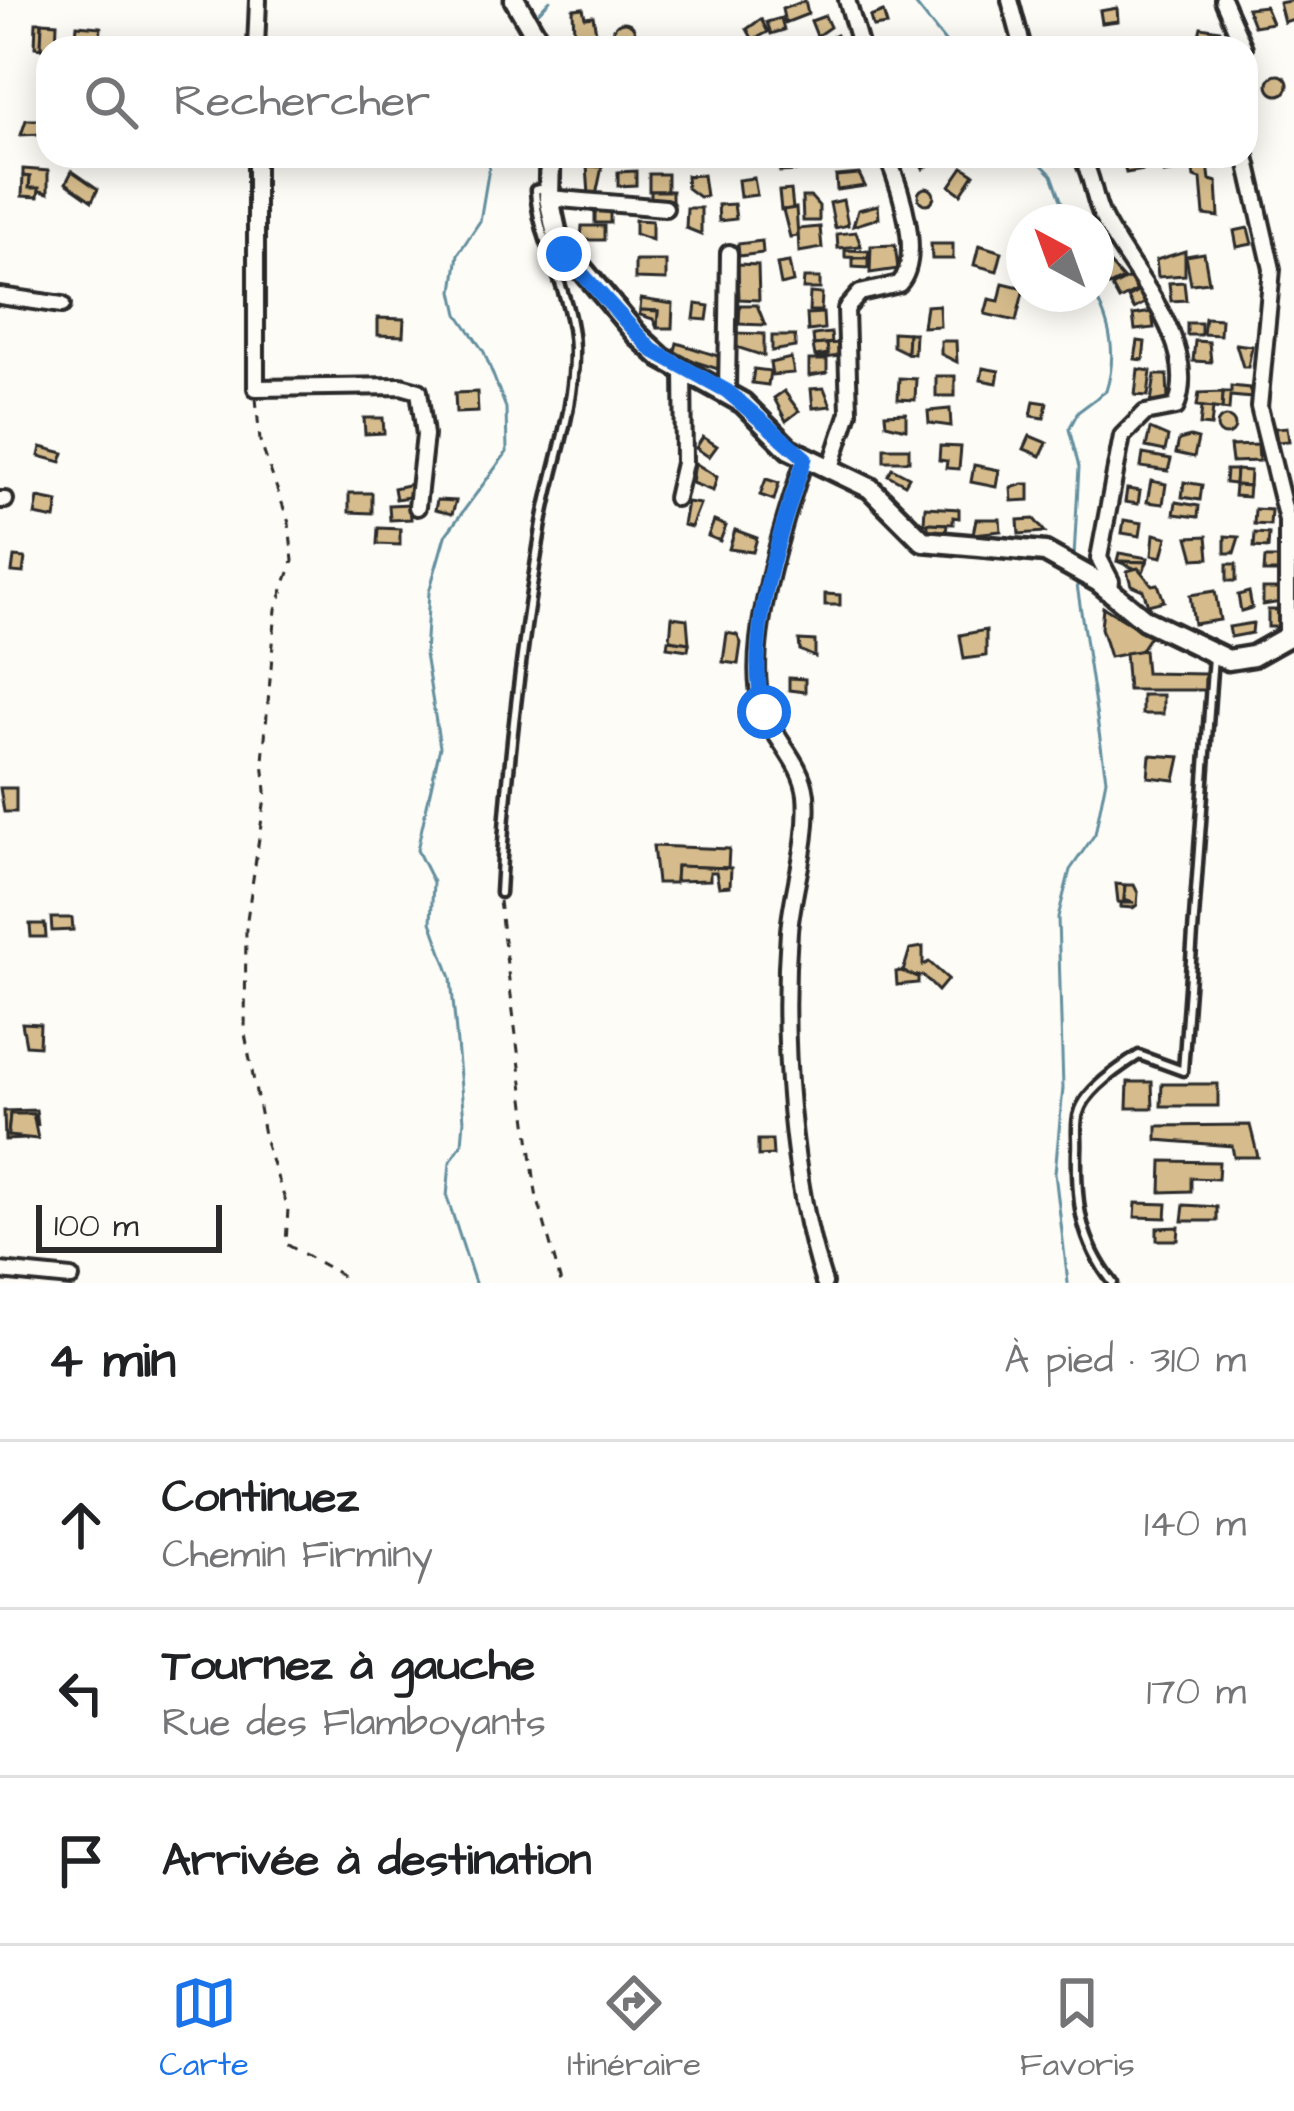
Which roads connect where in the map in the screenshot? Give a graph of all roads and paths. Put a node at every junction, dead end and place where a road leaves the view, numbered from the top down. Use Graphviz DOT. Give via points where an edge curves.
graph roads {
  1 [pos="258,0"];
  2 [pos="515,0"];
  3 [pos="847,0"];
  4 [pos="1010,0"];
  5 [pos="1223,0"];
  6 [pos="256,36"];
  7 [pos="536,36"];
  8 [pos="858,36"];
  9 [pos="1020,36"];
  10 [pos="1239,36"];
  11 [pos="256,168"];
  12 [pos="550,168"];
  13 [pos="891,168"];
  14 [pos="1085,168"];
  15 [pos="1249,168"];
  16 [pos="549,192"];
  17 [pos="665,208"];
  18 [pos="729,253"];
  19 [pos="0,296"];
  20 [pos="62,304"];
  21 [pos="683,369"];
  22 [pos="256,388"];
  23 [pos="727,391"];
  24 [pos="805,458"];
  25 [pos="831,467"];
  26 [pos="676,499"];
  27 [pos="417,507"];
  28 [pos="1104,586"];
  29 [pos="1290,635"];
  30 [pos="1214,656"];
  31 [pos="500,893"];
  32 [pos="0,1271"];
  33 [pos="71,1278"];
  34 [pos="344,1283"];
  35 [pos="560,1283"];
  36 [pos="824,1283"];
  37 [pos="1113,1283"];
  1 -- 6 [label="street"];
  2 -- 7 [label="main road"];
  3 -- 8 [label="street"];
  4 -- 9 [label="street"];
  5 -- 10 [label="street"];
  11 -- 22 [label="street"];
  12 -- 16 [label="main road"];
  13 -- 25 [label="street" via="909,265 899,284 860,292 846,309 849,412"];
  14 -- 28 [label="street" via="1101,215 1169,327 1180,394 1176,407 1145,413 1123,436 1099,558 1111,581"];
  15 -- 29 [label="street" via="1273,268 1259,407 1286,520"];
  16 -- 17 [label="street"];
  16 -- 21 [label="main road" via="564,254 637,335"];
  16 -- 31 [label="lane" via="535,190 536,214 574,348 568,425 524,634"];
  18 -- 23 [label="street"];
  19 -- 20 [label="street"];
  21 -- 23 [label="main road"];
  21 -- 26 [label="street" via="684,463"];
  22 -- 27 [label="street" via="418,391 425,435"];
  22 -- 34 [label="path" via="260,441 289,523 293,561 276,609 266,790 245,926 245,1034 266,1145 288,1208 286,1244"];
  23 -- 24 [label="main road"];
  24 -- 25 [label="main road"];
  24 -- 36 [label="street" via="776,545 756,685 806,796 789,930 787,1048 808,1228"];
  25 -- 28 [label="main road" via="870,488 934,546 1027,547"];
  28 -- 30 [label="main road" via="1145,620"];
  29 -- 30 [label="main road" via="1253,656"];
  30 -- 37 [label="lane" via="1183,1072 1139,1055 1078,1110 1081,1228"];
  31 -- 35 [label="path" via="536,1193"];
  32 -- 33 [label="street"];
}
